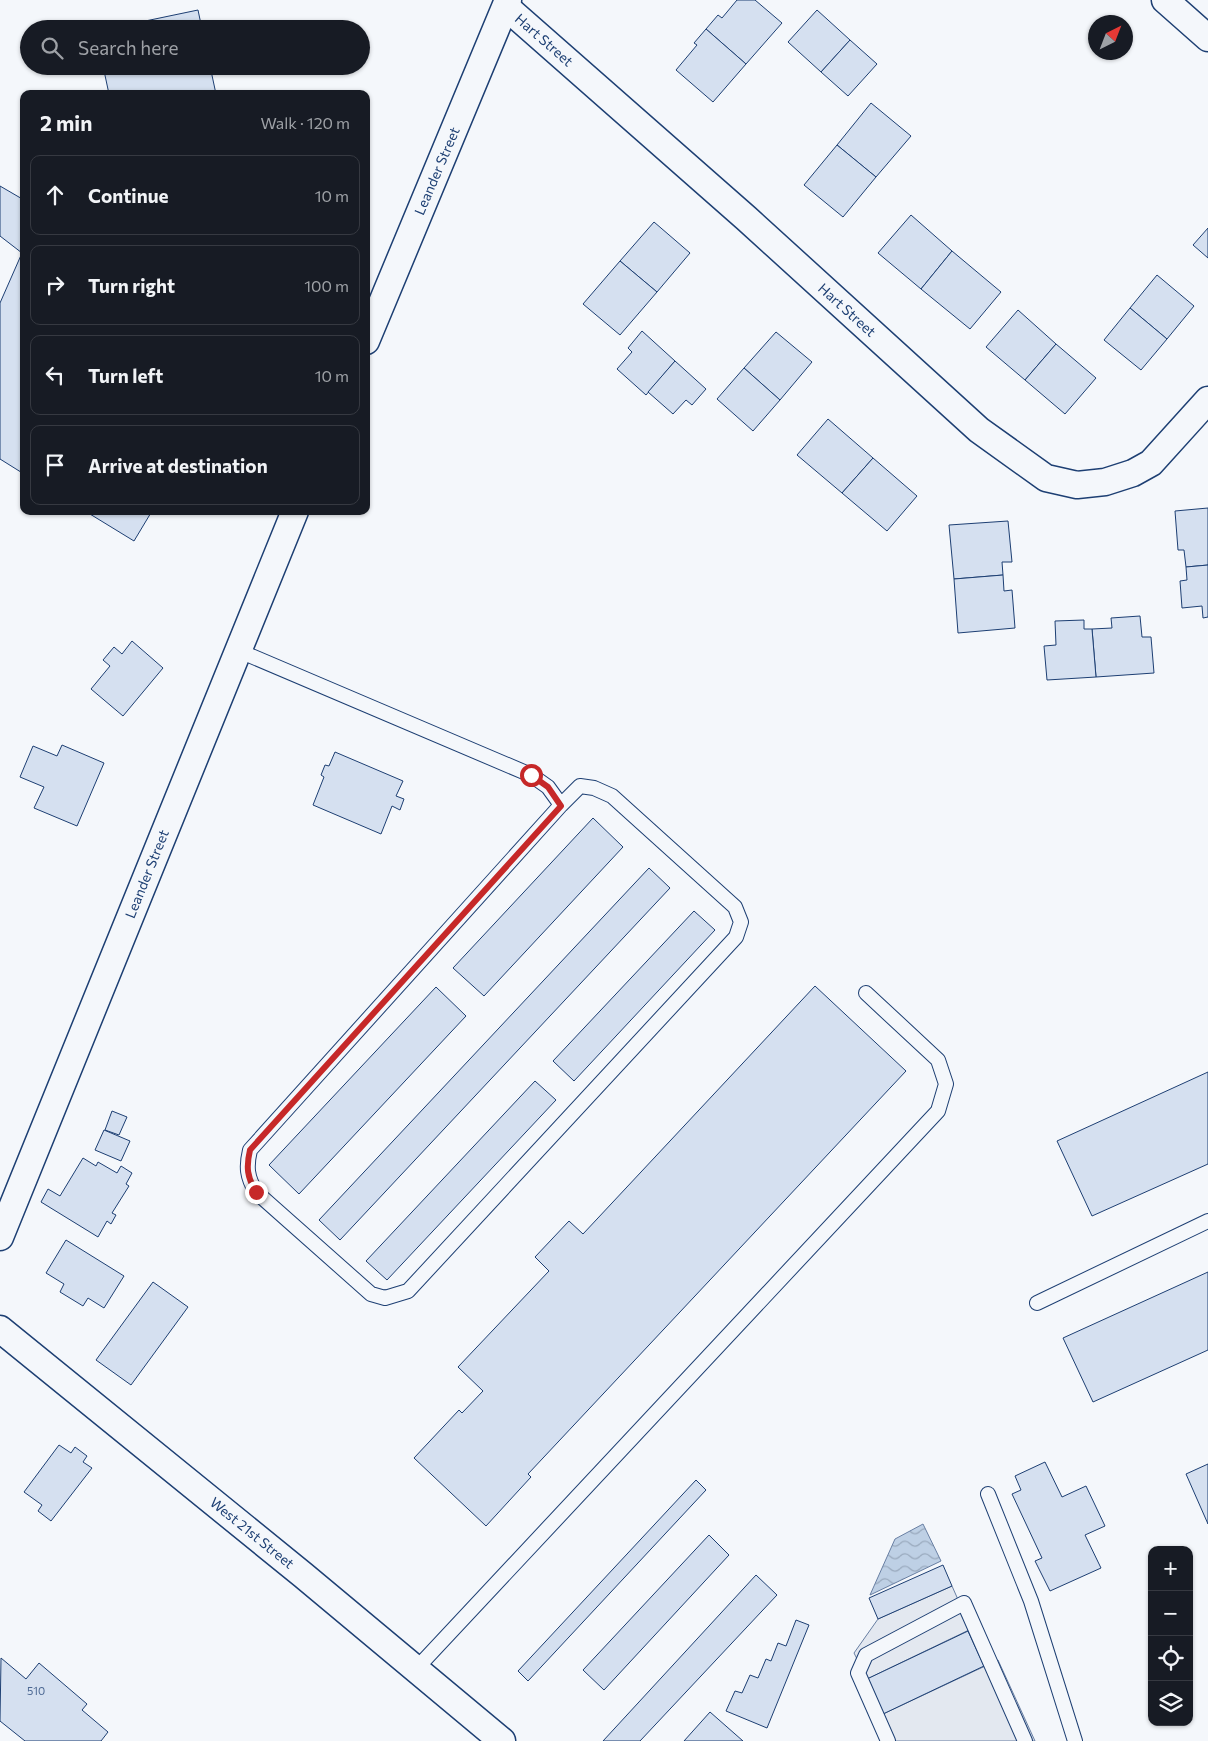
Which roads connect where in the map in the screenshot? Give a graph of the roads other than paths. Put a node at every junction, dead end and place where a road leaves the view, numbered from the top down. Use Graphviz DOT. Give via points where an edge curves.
graph roads {
  1 [pos="1165,0"];
  2 [pos="507,3"];
  3 [pos="1208,38"];
  4 [pos="370,331"];
  5 [pos="1208,400"];
  6 [pos="293,515"];
  7 [pos="237,650"];
  8 [pos="561,806"];
  9 [pos="866,993"];
  10 [pos="1208,1221"];
  11 [pos="0,1237"];
  12 [pos="1037,1303"];
  13 [pos="0,1329"];
  14 [pos="988,1494"];
  15 [pos="416,1669"];
  16 [pos="502,1741"];
  17 [pos="888,1741"];
  18 [pos="1025,1741"];
  19 [pos="1075,1741"];
  1 -- 3 [label="street"];
  2 -- 4 [label="street, Leander Street"];
  2 -- 5 [label="street, Hart Street" via="979,430 1046,478 1077,485 1105,482 1133,472 1151,463"];
  6 -- 7 [label="street, Leander Street"];
  7 -- 8 [label="lane" via="531,775 548,787"];
  7 -- 11 [label="street, Leander Street"];
  8 -- 8 [label="lane" via="250,1150 246,1166 256,1192 370,1294 385,1298 408,1291 736,937 740,922 735,907 612,796 580,786"];
  9 -- 15 [label="lane" via="938,1060 946,1084 938,1111"];
  10 -- 12 [label="lane"];
  13 -- 15 [label="street, West 21st Street"];
  14 -- 19 [label="lane" via="1031,1602"];
  15 -- 16 [label="street, West 21st Street"];
  17 -- 18 [label="lane" via="858,1673 866,1655 964,1603"];
}
